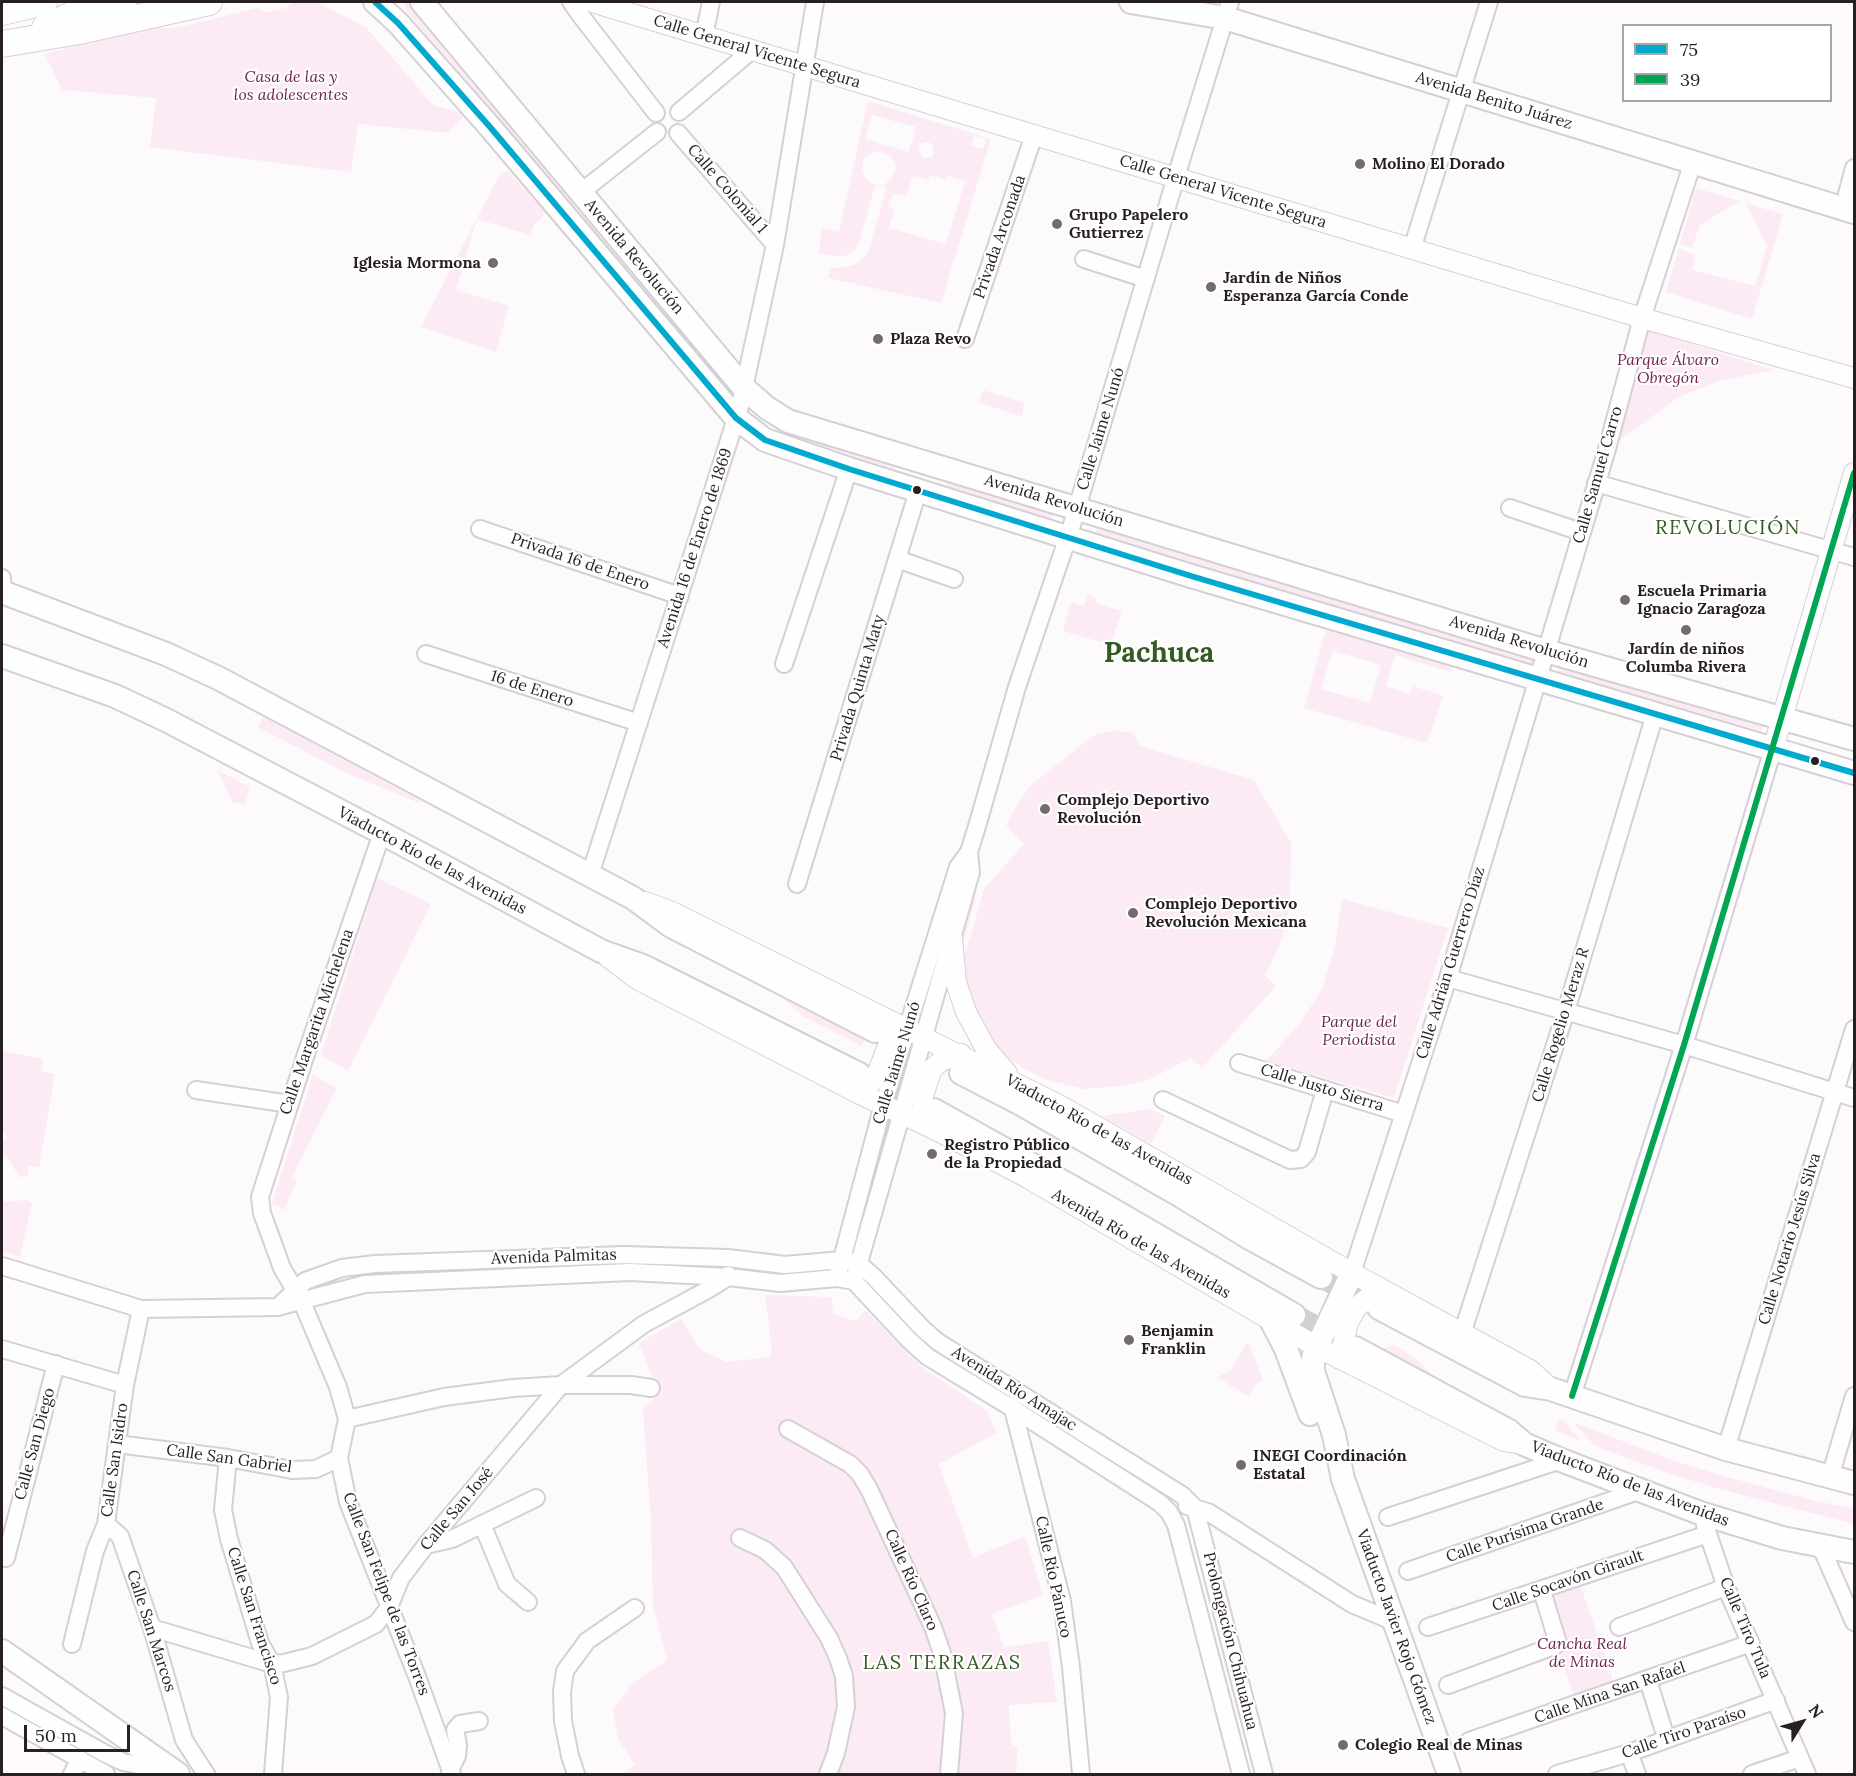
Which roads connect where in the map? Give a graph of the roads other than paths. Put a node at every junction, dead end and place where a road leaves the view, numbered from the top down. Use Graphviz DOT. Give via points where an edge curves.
graph roads {
  1 [pos="123,2"];
  2 [pos="209,2"];
  3 [pos="375,2"];
  4 [pos="391,2"];
  5 [pos="422,2"];
  6 [pos="571,2"];
  7 [pos="592,2"];
  8 [pos="711,2"];
  9 [pos="815,2"];
  10 [pos="1131,2"];
  11 [pos="1489,2"];
  12 [pos="1228,10"];
  13 [pos="398,23"];
  14 [pos="704,36"];
  15 [pos="7,45"];
  16 [pos="752,50"];
  17 [pos="805,65"];
  18 [pos="1461,91"];
  19 [pos="679,112"];
  20 [pos="656,113"];
  21 [pos="657,132"];
  22 [pos="678,133"];
  23 [pos="1034,135"];
  24 [pos="1693,162"];
  25 [pos="1854,168"];
  26 [pos="1176,177"];
  27 [pos="580,193"];
  28 [pos="1852,211"];
  29 [pos="775,245"];
  30 [pos="1412,249"];
  31 [pos="1084,259"];
  32 [pos="1146,279"];
  33 [pos="1642,318"];
  34 [pos="965,339"];
  35 [pos="1854,378"];
  36 [pos="744,388"];
  37 [pos="736,418"];
  38 [pos="849,469"];
  39 [pos="1854,473"];
  40 [pos="1596,483"];
  41 [pos="918,491"];
  42 [pos="1510,508"];
  43 [pos="1077,509"];
  44 [pos="480,529"];
  45 [pos="1581,532"];
  46 [pos="1068,538"];
  47 [pos="1832,550"];
  48 [pos="1854,557"];
  49 [pos="897,559"];
  50 [pos="954,579"];
  51 [pos="2,588"];
  52 [pos="680,596"];
  53 [pos="1546,651"];
  54 [pos="426,654"];
  55 [pos="2,657"];
  56 [pos="784,664"];
  57 [pos="1538,680"];
  58 [pos="1655,714"];
  59 [pos="1782,718"];
  60 [pos="639,723"];
  61 [pos="1854,739"];
  62 [pos="1773,748"];
  63 [pos="1854,773"];
  64 [pos="382,833"];
  65 [pos="969,852"];
  66 [pos="590,875"];
  67 [pos="797,884"];
  68 [pos="952,938"];
  69 [pos="1448,978"];
  70 [pos="1566,1011"];
  71 [pos="880,1025"];
  72 [pos="1854,1029"];
  73 [pos="915,1033"];
  74 [pos="1684,1045"];
  75 [pos="1239,1063"];
  76 [pos="961,1064"];
  77 [pos="1015,1082"];
  78 [pos="859,1084"];
  79 [pos="196,1090"];
  80 [pos="1325,1090"];
  81 [pos="1835,1093"];
  82 [pos="1854,1098"];
  83 [pos="1163,1100"];
  84 [pos="290,1104"];
  85 [pos="892,1109"];
  86 [pos="1404,1114"];
  87 [pos="935,1120"];
  88 [pos="1159,1163"];
  89 [pos="1127,1165"];
  90 [pos="1182,1196"];
  91 [pos="1101,1203"];
  92 [pos="262,1213"];
  93 [pos="1130,1236"];
  94 [pos="1167,1242"];
  95 [pos="728,1258"];
  96 [pos="850,1262"];
  97 [pos="2,1266"];
  98 [pos="1353,1273"];
  99 [pos="728,1277"];
  100 [pos="1321,1277"];
  101 [pos="846,1280"];
  102 [pos="298,1296"];
  103 [pos="1379,1298"];
  104 [pos="141,1309"];
  105 [pos="1294,1315"];
  106 [pos="1271,1320"];
  107 [pos="1462,1334"];
  108 [pos="1317,1347"];
  109 [pos="2,1349"];
  110 [pos="1347,1354"];
  111 [pos="56,1364"];
  112 [pos="1005,1384"];
  113 [pos="125,1385"];
  114 [pos="561,1385"];
  115 [pos="651,1388"];
  116 [pos="1551,1389"];
  117 [pos="1572,1396"];
  118 [pos="1854,1396"];
  119 [pos="1012,1408"];
  120 [pos="347,1419"];
  121 [pos="788,1430"];
  122 [pos="117,1444"];
  123 [pos="1726,1449"];
  124 [pos="228,1458"];
  125 [pos="339,1458"];
  126 [pos="1561,1460"];
  127 [pos="1830,1477"];
  128 [pos="1343,1479"];
  129 [pos="1854,1483"];
  130 [pos="1641,1490"];
  131 [pos="1145,1494"];
  132 [pos="536,1498"];
  133 [pos="1195,1508"];
  134 [pos="1169,1512"];
  135 [pos="1388,1517"];
  136 [pos="1704,1523"];
  137 [pos="106,1524"];
  138 [pos="482,1524"];
  139 [pos="740,1538"];
  140 [pos="426,1545"];
  141 [pos="1821,1547"];
  142 [pos="1854,1552"];
  143 [pos="6,1558"];
  144 [pos="1408,1571"];
  145 [pos="1726,1587"];
  146 [pos="1542,1591"];
  147 [pos="528,1602"];
  148 [pos="389,1607"];
  149 [pos="635,1608"];
  150 [pos="1395,1622"];
  151 [pos="1854,1622"];
  152 [pos="1619,1627"];
  153 [pos="152,1628"];
  154 [pos="1428,1628"];
  155 [pos="1751,1643"];
  156 [pos="72,1644"];
  157 [pos="2,1651"];
  158 [pos="272,1664"];
  159 [pos="1648,1680"];
  160 [pos="1448,1685"];
  161 [pos="2,1696"];
  162 [pos="1776,1700"];
  163 [pos="2,1716"];
  164 [pos="479,1721"];
  165 [pos="1666,1738"];
  166 [pos="1468,1741"];
  167 [pos="1629,1753"];
  168 [pos="1800,1758"];
  169 [pos="80,1759"];
  170 [pos="451,1772"];
  171 [pos="176,1773"];
  172 [pos="72,1774"];
  173 [pos="106,1774"];
  174 [pos="206,1774"];
  175 [pos="273,1774"];
  176 [pos="576,1774"];
  177 [pos="828,1774"];
  178 [pos="949,1774"];
  179 [pos="1082,1774"];
  180 [pos="1241,1774"];
  181 [pos="1264,1774"];
  182 [pos="1449,1774"];
  183 [pos="1557,1774"];
  184 [pos="1637,1774"];
  185 [pos="1752,1774"];
  186 [pos="1807,1774"];
  1 -- 15 [label="main road" via="76,13"];
  2 -- 15 [label="main road"];
  3 -- 13 [label="main road, Avenida Revolución"];
  4 -- 13 [label="main road"];
  5 -- 27 [label="main road, Avenida Revolución"];
  6 -- 20 [label="street"];
  7 -- 14 [label="street, Calle General Vicente Segura"];
  8 -- 14 [label="street"];
  9 -- 17 [label="street, Avenida 16 de Enero de 1869"];
  10 -- 12 [label="main road, Avenida Benito Juárez"];
  11 -- 18 [label="street"];
  12 -- 18 [label="main road, Avenida Benito Juárez"];
  12 -- 26 [label="street, Calle Jaime Nunó"];
  13 -- 37 [label="main road, Avenida Revolución"];
  14 -- 16 [label="street, Calle General Vicente Segura"];
  16 -- 17 [label="street, Calle General Vicente Segura"];
  16 -- 19 [label="street"];
  17 -- 23 [label="street, Calle General Vicente Segura"];
  17 -- 29 [label="street, Avenida 16 de Enero de 1869"];
  18 -- 24 [label="main road, Avenida Benito Juárez"];
  18 -- 30 [label="street"];
  19 -- 20 [label="street" via="665,108"];
  19 -- 22 [label="street" via="683,125"];
  20 -- 21 [label="street" via="653,123"];
  21 -- 22 [label="street" via="665,137"];
  21 -- 27 [label="street"];
  22 -- 29 [label="street, Calle Colonial 1"];
  23 -- 26 [label="street, Calle General Vicente Segura"];
  23 -- 34 [label="street, Privada Arconada"];
  24 -- 28 [label="main road, Avenida Benito Juárez"];
  24 -- 33 [label="street, Calle Samuel Carro"];
  25 -- 28 [label="street" via="1847,194"];
  26 -- 30 [label="street, Calle General Vicente Segura"];
  26 -- 32 [label="street, Calle Jaime Nunó"];
  27 -- 36 [label="main road, Avenida Revolución"];
  29 -- 36 [label="street, Avenida 16 de Enero de 1869"];
  30 -- 33 [label="street, Calle General Vicente Segura"];
  31 -- 32 [label="street"];
  32 -- 43 [label="street, Calle Jaime Nunó"];
  33 -- 35 [label="street, Calle General Vicente Segura"];
  33 -- 40 [label="street, Calle Samuel Carro"];
  36 -- 37 [label="street, Avenida 16 de Enero de 1869"];
  36 -- 43 [label="main road, Avenida Revolución" via="788,421"];
  37 -- 38 [label="main road, Avenida Revolución" via="765,440"];
  37 -- 52 [label="street, Avenida 16 de Enero de 1869"];
  38 -- 41 [label="main road, Avenida Revolución"];
  38 -- 56 [label="street"];
  39 -- 47 [label="street"];
  40 -- 45 [label="street, Calle Samuel Carro"];
  40 -- 47 [label="street"];
  41 -- 46 [label="main road, Avenida Revolución"];
  41 -- 49 [label="street, Privada Quinta Maty"];
  42 -- 45 [label="street"];
  43 -- 46 [label="street, Calle Jaime Nunó"];
  43 -- 53 [label="main road, Avenida Revolución"];
  44 -- 52 [label="street, Privada 16 de Enero"];
  45 -- 53 [label="street, Calle Samuel Carro"];
  46 -- 57 [label="main road, Avenida Revolución"];
  46 -- 65 [label="street, Calle Jaime Nunó" via="1017,687"];
  47 -- 48 [label="street"];
  47 -- 59 [label="street"];
  49 -- 50 [label="street"];
  49 -- 67 [label="street, Privada Quinta Maty"];
  51 -- 66 [label="main road, Viaducto Río de las Avenidas" via="218,678"];
  52 -- 60 [label="street, Avenida 16 de Enero de 1869"];
  53 -- 57 [label="street, Calle Adrián Guerrero Díaz"];
  53 -- 59 [label="main road, Avenida Revolución"];
  54 -- 60 [label="street, 16 de Enero"];
  55 -- 64 [label="main road, Viaducto Río de las Avenidas" via="115,696"];
  57 -- 58 [label="main road, Avenida Revolución"];
  57 -- 69 [label="street, Calle Adrián Guerrero Díaz"];
  58 -- 62 [label="main road, Avenida Revolución"];
  58 -- 70 [label="street, Calle Rogelio Meraz R"];
  59 -- 61 [label="main road, Avenida Revolución"];
  59 -- 62 [label="street"];
  60 -- 66 [label="street, Avenida 16 de Enero de 1869"];
  62 -- 63 [label="main road, Avenida Revolución"];
  62 -- 74 [label="street"];
  64 -- 78 [label="main road, Viaducto Río de las Avenidas" via="601,951 643,966"];
  64 -- 84 [label="street, Calle Margarita Michelena"];
  65 -- 68 [label="street, Calle Jaime Nunó" via="971,872"];
  65 -- 73 [label="street, Calle Jaime Nunó" via="958,867"];
  66 -- 71 [label="main road, Viaducto Río de las Avenidas" via="633,898 671,927"];
  68 -- 73 [label="street, Calle Jaime Nunó"];
  68 -- 77 [label="street" via="956,982 966,1012 986,1049"];
  69 -- 70 [label="street"];
  69 -- 86 [label="street, Calle Adrián Guerrero Díaz"];
  70 -- 74 [label="street"];
  70 -- 107 [label="street, Calle Rogelio Meraz R"];
  71 -- 73 [label="street, Viaducto Río de las Avenidas"];
  71 -- 78 [label="street" via="888,1030 889,1043 868,1087"];
  72 -- 81 [label="street, Calle Notario Jesús Silva"];
  73 -- 76 [label="street, Viaducto Río de las Avenidas"];
  73 -- 85 [label="street, Calle Jaime Nunó"];
  74 -- 81 [label="street"];
  74 -- 117 [label="street"];
  75 -- 80 [label="street, Calle Justo Sierra"];
  76 -- 77 [label="street, Viaducto Río de las Avenidas"];
  76 -- 87 [label="street" via="937,1065 932,1069 922,1099 922,1113"];
  76 -- 89 [label="main road, Viaducto Río de las Avenidas"];
  77 -- 88 [label="street, Viaducto Río de las Avenidas"];
  78 -- 85 [label="street, Avenida Río de las Avenidas"];
  79 -- 84 [label="street"];
  80 -- 83 [label="street" via="1307,1152 1301,1159 1290,1160"];
  80 -- 86 [label="street, Calle Justo Sierra"];
  81 -- 82 [label="street"];
  81 -- 123 [label="street, Calle Notario Jesús Silva"];
  84 -- 92 [label="street, Calle Margarita Michelena" via="260,1197"];
  85 -- 87 [label="street, Avenida Río de las Avenidas"];
  85 -- 96 [label="street, Calle Jaime Nunó"];
  86 -- 98 [label="street, Calle Adrián Guerrero Díaz"];
  87 -- 91 [label="main road"];
  87 -- 93 [label="street, Avenida Río de las Avenidas"];
  88 -- 89 [label="main road"];
  88 -- 90 [label="main road"];
  88 -- 98 [label="street, Viaducto Río de las Avenidas"];
  89 -- 90 [label="main road, Viaducto Río de las Avenidas"];
  90 -- 100 [label="main road, Viaducto Río de las Avenidas"];
  91 -- 93 [label="main road"];
  91 -- 94 [label="main road"];
  92 -- 102 [label="street, Calle San Felipe de las Torres" via="282,1268"];
  93 -- 94 [label="main road"];
  93 -- 106 [label="street, Avenida Río de las Avenidas"];
  94 -- 105 [label="main road"];
  95 -- 96 [label="street, Avenida Palmitas" via="785,1265"];
  95 -- 99 [label="street"];
  95 -- 102 [label="street, Avenida Palmitas" via="624,1255 375,1264 342,1268 305,1281"];
  96 -- 101 [label="street, Calle Jaime Nunó"];
  96 -- 112 [label="street, Avenida Río Amajac" via="874,1277 938,1341"];
  97 -- 104 [label="street, Avenida Palmitas"];
  98 -- 103 [label="street, Viaducto Río de las Avenidas"];
  98 -- 108 [label="main road"];
  99 -- 101 [label="street, Avenida Palmitas" via="780,1282"];
  99 -- 102 [label="street, Avenida Palmitas" via="630,1272 365,1284"];
  99 -- 114 [label="street, Calle San José" via="644,1324"];
  101 -- 119 [label="street, Avenida Río Amajac" via="919,1350"];
  102 -- 104 [label="street, Avenida Palmitas" via="277,1307"];
  102 -- 120 [label="street, Calle San Felipe de las Torres" via="338,1387"];
  103 -- 107 [label="street, Viaducto Río de las Avenidas"];
  103 -- 110 [label="street" via="1357,1307 1348,1323"];
  103 -- 116 [label="main road, Viaducto Río de las Avenidas" via="1525,1385"];
  104 -- 113 [label="street, Calle San Isidro"];
  106 -- 108 [label="street, Avenida Río de las Avenidas"];
  106 -- 128 [label="main road, Viaducto Javier Rojo Gómez" via="1320,1440"];
  107 -- 116 [label="street, Viaducto Río de las Avenidas" via="1530,1370"];
  108 -- 110 [label="street, Avenida Río de las Avenidas"];
  108 -- 128 [label="main road, Viaducto Javier Rojo Gómez" via="1313,1371 1334,1435"];
  109 -- 111 [label="street"];
  110 -- 126 [label="main road, Viaducto Río de las Avenidas"];
  111 -- 113 [label="street"];
  111 -- 143 [label="street, Calle San Diego"];
  112 -- 119 [label="street, Calle Río Pánuco"];
  112 -- 133 [label="street, Avenida Río Amajac" via="1182,1495"];
  113 -- 122 [label="street, Calle San Isidro"];
  114 -- 115 [label="street" via="631,1384"];
  114 -- 120 [label="street" via="444,1397"];
  114 -- 140 [label="street, Calle San José"];
  116 -- 117 [label="main road, Viaducto Río de las Avenidas"];
  117 -- 123 [label="main road, Viaducto Río de las Avenidas"];
  118 -- 127 [label="street"];
  119 -- 131 [label="street, Avenida Río Amajac"];
  119 -- 179 [label="street, Calle Río Pánuco" via="1062,1601"];
  120 -- 125 [label="street, Calle San Felipe de las Torres"];
  121 -- 178 [label="street, Calle Río Claro" via="850,1464 860,1474 884,1520 942,1653 954,1713"];
  122 -- 124 [label="street, Calle San Gabriel"];
  122 -- 137 [label="street, Calle San Isidro"];
  123 -- 127 [label="main road, Viaducto Río de las Avenidas"];
  124 -- 125 [label="street, Calle San Gabriel" via="292,1470 316,1469"];
  124 -- 158 [label="street, Calle San Francisco" via="223,1510 229,1539 260,1643"];
  125 -- 148 [label="street, Calle San Felipe de las Torres" via="348,1502"];
  126 -- 130 [label="main road, Viaducto Río de las Avenidas"];
  126 -- 135 [label="street"];
  127 -- 129 [label="main road, Viaducto Río de las Avenidas"];
  128 -- 150 [label="main road, Viaducto Javier Rojo Gómez"];
  130 -- 136 [label="main road, Viaducto Río de las Avenidas"];
  130 -- 144 [label="street, Calle Purísima Grande"];
  131 -- 133 [label="street, Avenida Río Amajac"];
  131 -- 134 [label="street, Avenida Río Amajac"];
  132 -- 138 [label="street"];
  133 -- 150 [label="street, Avenida Río Amajac" via="1208,1512 1352,1604"];
  133 -- 181 [label="street, Prolongación Chihuahua"];
  134 -- 180 [label="street, Prolongación Chihuahua" via="1176,1525"];
  136 -- 141 [label="main road, Viaducto Río de las Avenidas"];
  136 -- 145 [label="street, Calle Tiro Tula"];
  136 -- 146 [label="street, Calle Socavón Girault"];
  137 -- 153 [label="street, Calle San Marcos" via="120,1536"];
  137 -- 156 [label="street, Calle San Isidro" via="95,1551"];
  138 -- 140 [label="street" via="452,1539"];
  138 -- 147 [label="street" via="507,1584"];
  139 -- 177 [label="street" via="765,1550 784,1567 838,1658 844,1676 846,1707"];
  140 -- 148 [label="street, Calle San José" via="401,1578"];
  141 -- 142 [label="main road, Viaducto Río de las Avenidas"];
  141 -- 151 [label="street"];
  145 -- 152 [label="street"];
  145 -- 155 [label="street, Calle Tiro Tula"];
  146 -- 154 [label="street, Calle Socavón Girault"];
  146 -- 160 [label="street" via="1558,1643"];
  148 -- 158 [label="street, Calle San José" via="376,1624 353,1637 312,1656"];
  148 -- 170 [label="street, Calle San Felipe de las Torres"];
  149 -- 176 [label="street" via="587,1641 565,1671 563,1721"];
  150 -- 182 [label="main road, Viaducto Javier Rojo Gómez"];
  153 -- 158 [label="street, Calle San José"];
  153 -- 174 [label="street, Calle San Marcos" via="184,1740"];
  155 -- 159 [label="street, Calle Mina San Rafaél"];
  155 -- 162 [label="street, Calle Tiro Tula"];
  157 -- 171 [label="main road"];
  158 -- 175 [label="street, Calle San Francisco" via="279,1697"];
  159 -- 165 [label="street"];
  159 -- 166 [label="street, Calle Mina San Rafaél"];
  161 -- 171 [label="street" via="123,1762"];
  162 -- 165 [label="street, Calle Tiro Paraíso"];
  162 -- 168 [label="street, Calle Tiro Tula"];
  163 -- 169 [label="street"];
  164 -- 170 [label="street" via="460,1724 455,1730 457,1756"];
  165 -- 167 [label="street, Calle Tiro Paraíso"];
  167 -- 183 [label="street, Calle Tiro Paraíso"];
  167 -- 184 [label="street"];
  168 -- 185 [label="street"];
  168 -- 186 [label="street, Calle Tiro Tula"];
  169 -- 172 [label="street"];
  169 -- 173 [label="street"];
}
